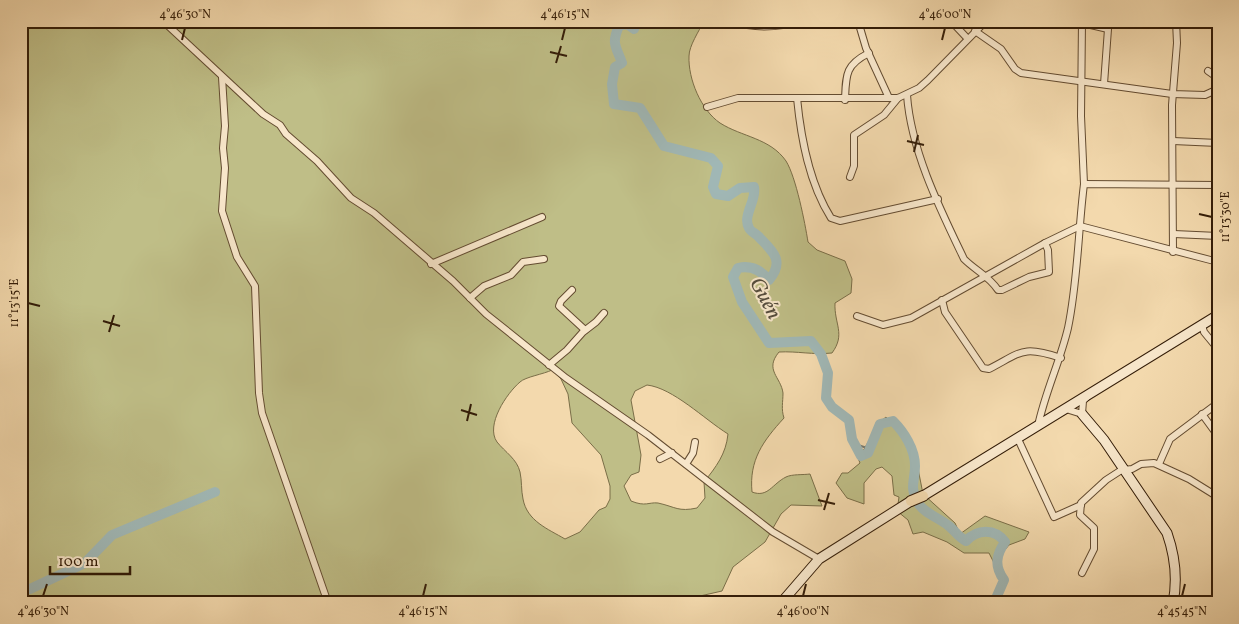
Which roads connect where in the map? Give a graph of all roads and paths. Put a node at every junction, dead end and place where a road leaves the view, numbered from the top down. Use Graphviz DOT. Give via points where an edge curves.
graph roads {
  1 [pos="164,21"];
  2 [pos="732,21"];
  3 [pos="802,21"];
  4 [pos="951,21"];
  5 [pos="986,21"];
  6 [pos="1176,21"];
  7 [pos="857,22"];
  8 [pos="1082,22"];
  9 [pos="975,30"];
  10 [pos="967,38"];
  11 [pos="869,52"];
  12 [pos="1208,71"];
  13 [pos="222,77"];
  14 [pos="1218,78"];
  15 [pos="1082,82"];
  16 [pos="1104,84"];
  17 [pos="1218,89"];
  18 [pos="1172,94"];
  19 [pos="907,95"];
  20 [pos="797,98"];
  21 [pos="889,98"];
  22 [pos="898,98"];
  23 [pos="846,100"];
  24 [pos="707,107"];
  25 [pos="1173,141"];
  26 [pos="1218,142"];
  27 [pos="850,177"];
  28 [pos="1084,184"];
  29 [pos="1174,184"];
  30 [pos="1218,185"];
  31 [pos="938,199"];
  32 [pos="542,217"];
  33 [pos="1080,226"];
  34 [pos="1174,234"];
  35 [pos="1218,236"];
  36 [pos="1045,242"];
  37 [pos="1174,252"];
  38 [pos="544,259"];
  39 [pos="1218,262"];
  40 [pos="431,264"];
  41 [pos="985,276"];
  42 [pos="572,290"];
  43 [pos="470,298"];
  44 [pos="942,300"];
  45 [pos="604,313"];
  46 [pos="1218,315"];
  47 [pos="858,316"];
  48 [pos="1202,325"];
  49 [pos="585,330"];
  50 [pos="1218,349"];
  51 [pos="1061,358"];
  52 [pos="549,365"];
  53 [pos="1087,397"];
  54 [pos="1218,403"];
  55 [pos="1066,409"];
  56 [pos="1082,414"];
  57 [pos="1202,414"];
  58 [pos="1038,426"];
  59 [pos="1218,436"];
  60 [pos="1018,438"];
  61 [pos="695,442"];
  62 [pos="672,453"];
  63 [pos="660,459"];
  64 [pos="686,464"];
  65 [pos="1159,464"];
  66 [pos="1124,469"];
  67 [pos="923,496"];
  68 [pos="1218,497"];
  69 [pos="911,501"];
  70 [pos="1081,505"];
  71 [pos="819,559"];
  72 [pos="1082,573"];
  73 [pos="328,603"];
  74 [pos="781,603"];
  75 [pos="1173,603"];
  1 -- 13 [label="street"];
  2 -- 3 [label="street" via="754,26"];
  4 -- 10 [label="street"];
  5 -- 9 [label="street"];
  6 -- 18 [label="street" via="1178,43"];
  7 -- 11 [label="street"];
  8 -- 15 [label="street"];
  8 -- 16 [label="street" via="1108,29"];
  9 -- 10 [label="street"];
  9 -- 15 [label="street" via="1001,49 1018,71"];
  10 -- 19 [label="street" via="928,80"];
  11 -- 21 [label="street"];
  11 -- 23 [label="street" via="850,66 846,76"];
  12 -- 14 [label="street"];
  13 -- 40 [label="street" via="280,125 351,198 374,213"];
  13 -- 73 [label="street" via="225,168 222,211 228,236 254,286 262,413"];
  15 -- 16 [label="street"];
  15 -- 28 [label="street"];
  16 -- 18 [label="street"];
  17 -- 18 [label="street" via="1205,95"];
  18 -- 25 [label="street"];
  19 -- 22 [label="street"];
  19 -- 31 [label="street" via="914,132"];
  20 -- 23 [label="street"];
  20 -- 24 [label="street" via="738,98"];
  20 -- 31 [label="street" via="816,190 831,218 840,221"];
  21 -- 22 [label="street"];
  21 -- 23 [label="street"];
  22 -- 27 [label="street" via="884,115 854,135 854,166"];
  25 -- 26 [label="street"];
  25 -- 29 [label="street"];
  28 -- 29 [label="street"];
  28 -- 33 [label="street"];
  29 -- 30 [label="street"];
  29 -- 34 [label="street"];
  31 -- 41 [label="street" via="964,259"];
  32 -- 40 [label="street"];
  33 -- 36 [label="street"];
  33 -- 37 [label="street"];
  33 -- 51 [label="street" via="1077,279"];
  34 -- 35 [label="street"];
  34 -- 37 [label="street"];
  36 -- 41 [label="street"];
  36 -- 41 [label="street" via="1049,272 1000,290"];
  37 -- 39 [label="street"];
  38 -- 43 [label="street" via="524,262 511,276 484,286"];
  40 -- 43 [label="street"];
  41 -- 44 [label="street"];
  42 -- 49 [label="street" via="561,301 560,308"];
  43 -- 52 [label="street"];
  44 -- 47 [label="street" via="911,318 883,325"];
  44 -- 51 [label="street" via="945,312 983,368 989,369 1027,350"];
  45 -- 49 [label="street"];
  46 -- 48 [label="main road"];
  48 -- 50 [label="street"];
  48 -- 53 [label="main road"];
  49 -- 52 [label="street"];
  51 -- 58 [label="street"];
  52 -- 62 [label="street"];
  53 -- 55 [label="main road"];
  53 -- 56 [label="street" via="1083,401"];
  54 -- 57 [label="street"];
  55 -- 56 [label="street"];
  55 -- 58 [label="main road"];
  56 -- 66 [label="main road"];
  57 -- 59 [label="street"];
  57 -- 65 [label="street" via="1170,438"];
  58 -- 60 [label="main road"];
  60 -- 67 [label="main road"];
  60 -- 70 [label="street" via="1054,517"];
  61 -- 64 [label="street"];
  62 -- 63 [label="street"];
  62 -- 64 [label="street"];
  64 -- 71 [label="street" via="773,532"];
  65 -- 66 [label="street" via="1147,462"];
  65 -- 68 [label="street"];
  66 -- 70 [label="street" via="1097,487"];
  66 -- 75 [label="main road" via="1167,533 1177,578"];
  67 -- 69 [label="main road"];
  69 -- 71 [label="main road"];
  70 -- 72 [label="street" via="1080,515 1094,528 1095,534 1094,549"];
  71 -- 74 [label="main road"];
}
